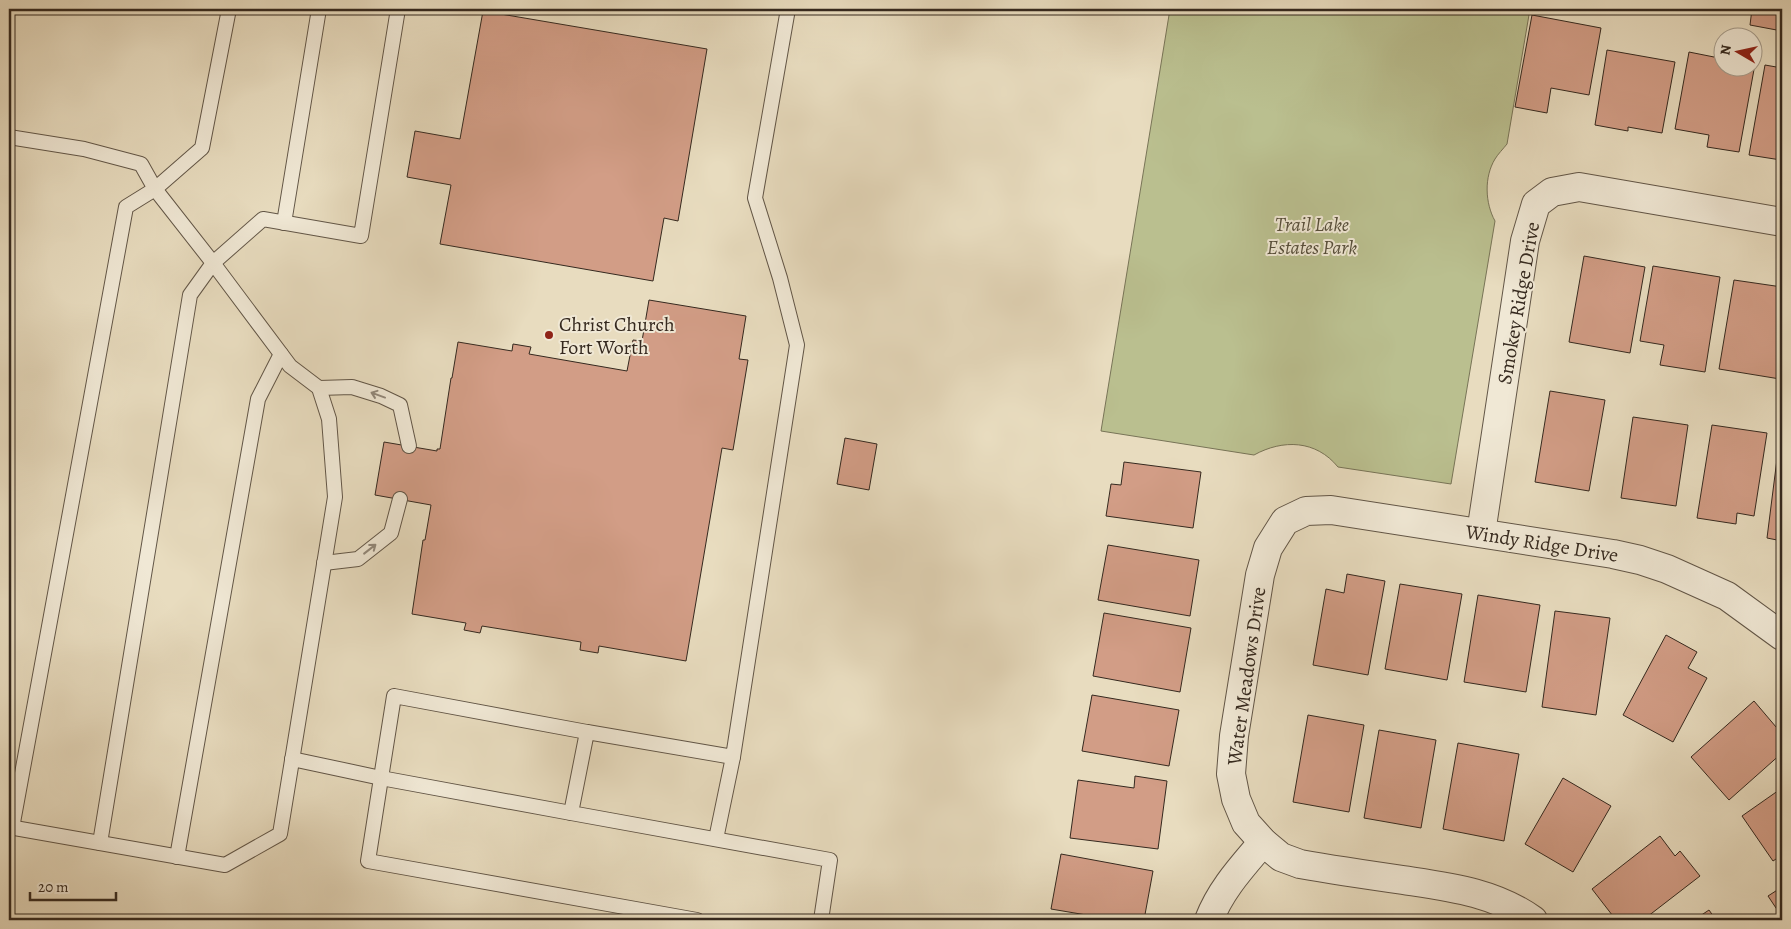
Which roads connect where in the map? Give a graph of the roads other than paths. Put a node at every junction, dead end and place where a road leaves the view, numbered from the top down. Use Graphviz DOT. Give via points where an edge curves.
graph roads {
  1 [pos="229,9"];
  2 [pos="319,9"];
  3 [pos="398,9"];
  4 [pos="788,9"];
  5 [pos="9,137"];
  6 [pos="155,189"];
  7 [pos="1782,222"];
  8 [pos="284,223"];
  9 [pos="213,263"];
  10 [pos="281,354"];
  11 [pos="319,388"];
  12 [pos="409,446"];
  13 [pos="400,499"];
  14 [pos="1285,521"];
  15 [pos="1481,533"];
  16 [pos="324,563"];
  17 [pos="1782,636"];
  18 [pos="587,732"];
  19 [pos="733,757"];
  20 [pos="292,759"];
  21 [pos="381,778"];
  22 [pos="571,813"];
  23 [pos="10,828"];
  24 [pos="716,839"];
  25 [pos="1263,842"];
  26 [pos="100,843"];
  27 [pos="177,857"];
  28 [pos="697,920"];
  29 [pos="821,920"];
  30 [pos="1210,920"];
  31 [pos="1533,920"];
  1 -- 6 [label="lane" via="202,148"];
  2 -- 8 [label="lane"];
  3 -- 8 [label="lane" via="361,236"];
  4 -- 19 [label="lane" via="756,198 797,345"];
  5 -- 6 [label="lane" via="84,149 141,164"];
  6 -- 9 [label="lane"];
  6 -- 23 [label="lane" via="126,207"];
  7 -- 15 [label="street, Smokey Ridge Drive" via="1579,187 1552,192 1536,204 1525,241"];
  8 -- 9 [label="lane" via="263,219"];
  9 -- 10 [label="lane"];
  9 -- 26 [label="lane" via="190,295"];
  10 -- 11 [label="lane" via="290,366"];
  10 -- 27 [label="lane" via="258,399"];
  12 -- 11 [label="lane, one-way" via="400,405 352,386"];
  11 -- 16 [label="lane" via="329,419 335,497"];
  16 -- 13 [label="lane, one-way" via="358,559 391,533"];
  14 -- 15 [label="street, Windy Ridge Drive" via="1306,510 1330,510"];
  14 -- 25 [label="street, Water Meadows Drive" via="1268,548 1260,575 1234,736 1231,774 1236,799 1246,823"];
  15 -- 17 [label="street, Windy Ridge Drive" via="1612,554 1667,569 1726,596"];
  16 -- 20 [label="lane"];
  18 -- 19 [label="lane"];
  18 -- 21 [label="lane" via="394,696"];
  18 -- 22 [label="lane"];
  19 -- 24 [label="lane"];
  20 -- 21 [label="lane"];
  20 -- 27 [label="lane" via="280,834 225,865"];
  21 -- 22 [label="lane"];
  21 -- 28 [label="lane" via="368,861"];
  22 -- 24 [label="lane"];
  23 -- 26 [label="lane"];
  24 -- 29 [label="lane" via="830,860"];
  25 -- 30 [label="street" via="1228,883"];
  25 -- 31 [label="street, Water Meadows Drive" via="1281,856 1300,864 1464,889 1496,899"];
  26 -- 27 [label="lane"];
}
